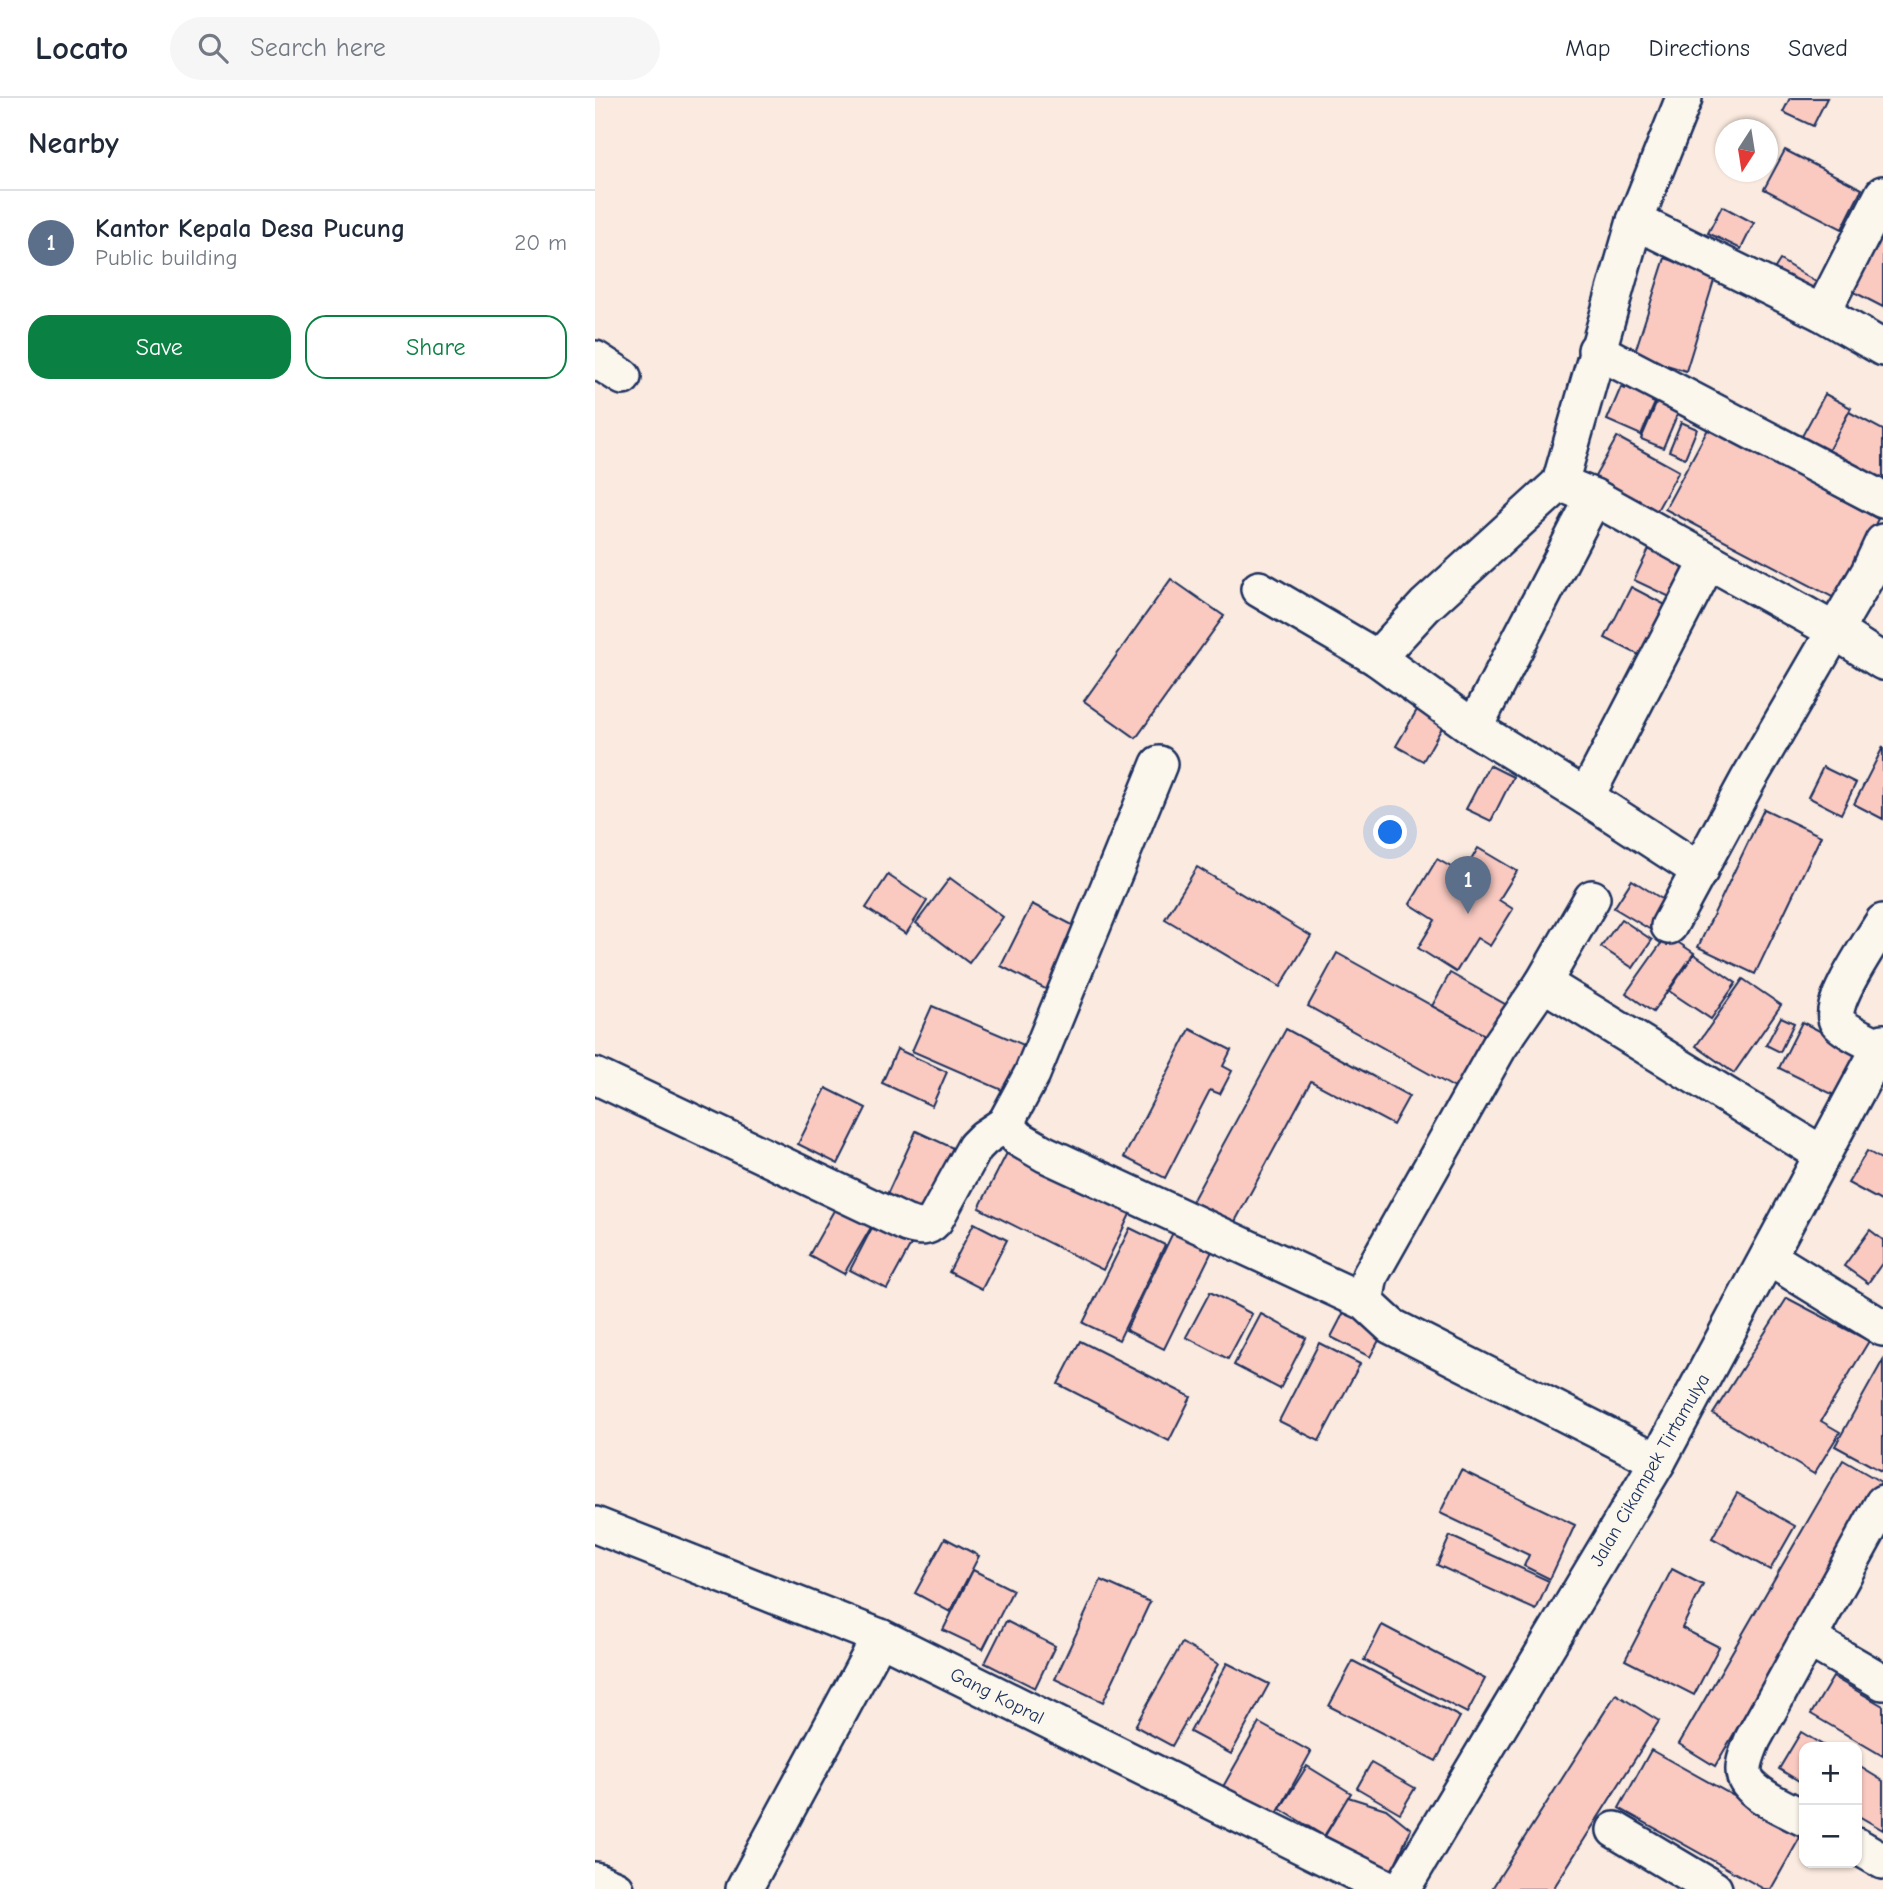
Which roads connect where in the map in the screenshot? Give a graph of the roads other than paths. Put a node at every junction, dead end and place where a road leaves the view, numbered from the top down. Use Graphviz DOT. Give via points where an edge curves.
graph roads {
  1 [pos="1684,98"];
  2 [pos="1883,194"];
  3 [pos="1635,221"];
  4 [pos="1822,313"];
  5 [pos="1883,348"];
  6 [pos="1596,351"];
  7 [pos="1560,483"];
  8 [pos="1594,497"];
  9 [pos="1883,500"];
  10 [pos="1883,542"];
  11 [pos="1708,562"];
  12 [pos="1259,589"];
  13 [pos="1835,631"];
  14 [pos="1377,658"];
  15 [pos="1883,662"];
  16 [pos="1474,727"];
  17 [pos="1159,764"];
  18 [pos="1586,797"];
  19 [pos="1700,871"];
  20 [pos="1592,898"];
  21 [pos="1883,922"];
  22 [pos="1669,926"];
  23 [pos="1543,983"];
  24 [pos="1882,1045"];
  25 [pos="595,1076"];
  26 [pos="1005,1124"];
  27 [pos="1822,1154"];
  28 [pos="1768,1257"];
  29 [pos="1365,1302"];
  30 [pos="1883,1328"];
  31 [pos="1658,1461"];
  32 [pos="1882,1508"];
  33 [pos="595,1524"];
  34 [pos="880,1637"];
  35 [pos="1809,1639"];
  36 [pos="1883,1682"];
  37 [pos="1799,1815"];
  38 [pos="1615,1830"];
  39 [pos="1862,1849"];
  40 [pos="1883,1861"];
  41 [pos="595,1880"];
  42 [pos="616,1889"];
  43 [pos="744,1889"];
  44 [pos="1389,1889"];
  45 [pos="1402,1889"];
  46 [pos="1714,1889"];
  1 -- 3 [label="street"];
  2 -- 4 [label="street"];
  3 -- 4 [label="street"];
  3 -- 6 [label="street"];
  4 -- 5 [label="street"];
  6 -- 7 [label="street"];
  6 -- 9 [label="street"];
  7 -- 8 [label="street"];
  7 -- 14 [label="street" via="1425,607"];
  8 -- 11 [label="street"];
  8 -- 16 [label="street"];
  10 -- 13 [label="street"];
  11 -- 13 [label="street"];
  11 -- 18 [label="street"];
  12 -- 14 [label="street"];
  13 -- 15 [label="street"];
  13 -- 19 [label="street"];
  14 -- 16 [label="street"];
  16 -- 18 [label="street"];
  17 -- 26 [label="street" via="1032,1074"];
  18 -- 19 [label="street"];
  19 -- 22 [label="street"];
  20 -- 23 [label="street"];
  21 -- 24 [label="street" via="1839,998 1835,1015 1839,1024"];
  23 -- 27 [label="street"];
  23 -- 29 [label="street" via="1499,1047 1370,1276"];
  24 -- 27 [label="street, Jalan Cikampek Tirtamulya"];
  25 -- 26 [label="street" via="921,1228 935,1220 975,1147"];
  26 -- 29 [label="street" via="1019,1139 1045,1154"];
  27 -- 28 [label="street, Jalan Cikampek Tirtamulya"];
  28 -- 30 [label="street"];
  28 -- 31 [label="street, Jalan Cikampek Tirtamulya"];
  29 -- 31 [label="street" via="1391,1326"];
  31 -- 45 [label="street, Jalan Cikampek Tirtamulya"];
  32 -- 35 [label="street"];
  33 -- 34 [label="street, Gang Kopral"];
  34 -- 43 [label="street"];
  34 -- 44 [label="street, Gang Kopral"];
  35 -- 36 [label="street"];
  35 -- 37 [label="street" via="1745,1760 1745,1777 1753,1788"];
  38 -- 46 [label="street"];
  39 -- 40 [label="street"];
  41 -- 42 [label="street"];
}
